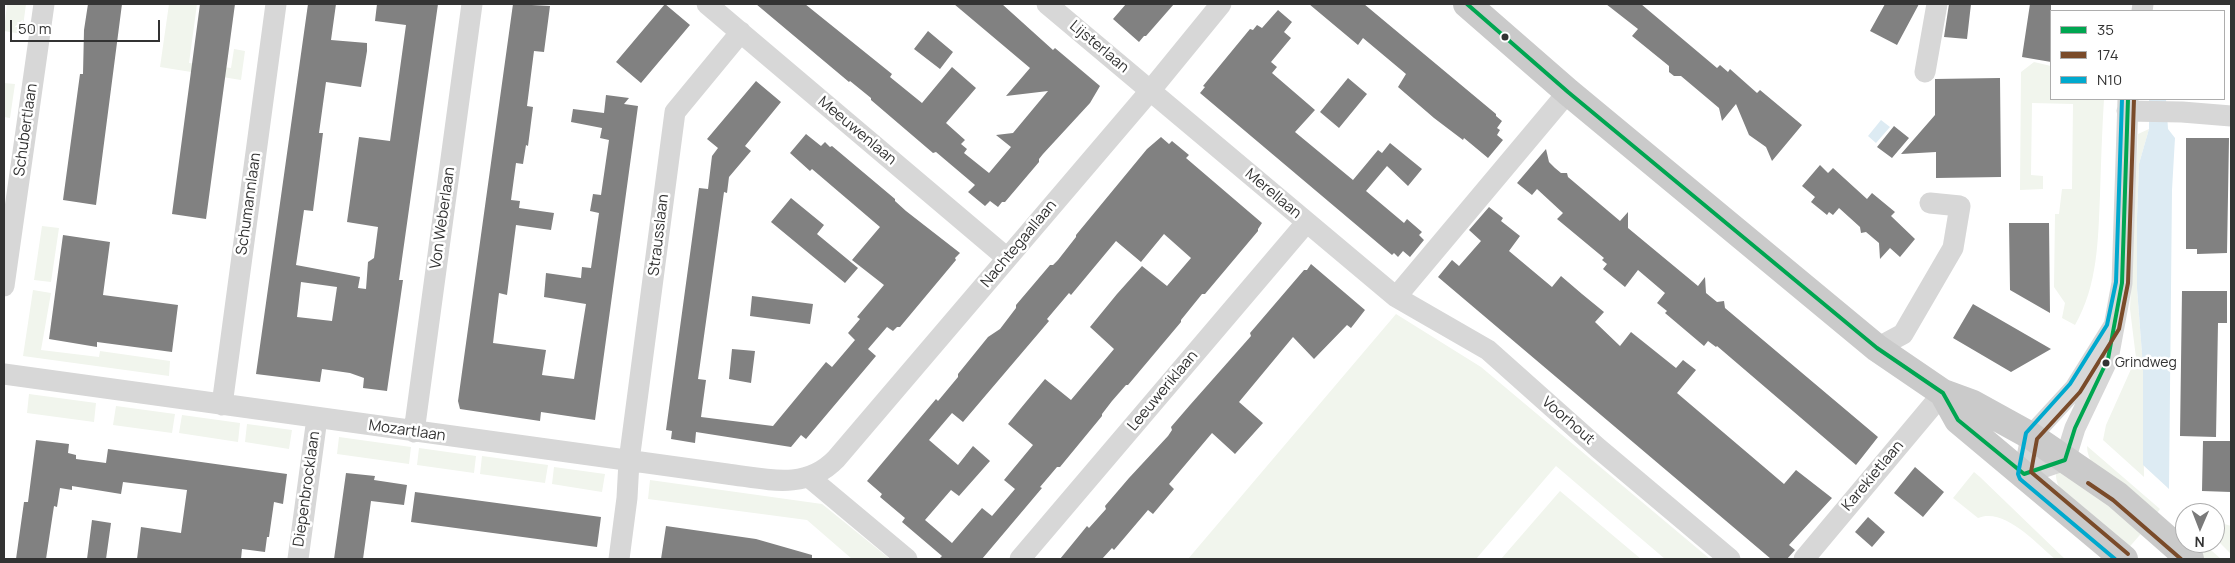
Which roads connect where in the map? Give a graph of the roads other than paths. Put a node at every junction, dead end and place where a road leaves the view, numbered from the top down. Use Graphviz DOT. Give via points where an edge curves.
graph roads {
  1 [pos="44,4"];
  2 [pos="276,4"];
  3 [pos="472,4"];
  4 [pos="707,4"];
  5 [pos="1047,4"];
  6 [pos="1221,4"];
  7 [pos="1467,4"];
  8 [pos="1937,4"];
  9 [pos="741,32"];
  10 [pos="1925,72"];
  11 [pos="1150,91"];
  12 [pos="1568,92"];
  13 [pos="2131,107"];
  14 [pos="2231,116"];
  15 [pos="1930,203"];
  16 [pos="1306,223"];
  17 [pos="8,231"];
  18 [pos="1007,258"];
  19 [pos="4,286"];
  20 [pos="1396,297"];
  21 [pos="2113,327"];
  22 [pos="1877,348"];
  23 [pos="4,374"];
  24 [pos="1943,393"];
  25 [pos="222,405"];
  26 [pos="317,418"];
  27 [pos="414,432"];
  28 [pos="2031,436"];
  29 [pos="2065,460"];
  30 [pos="629,461"];
  31 [pos="2024,474"];
  32 [pos="810,478"];
  33 [pos="298,559"];
  34 [pos="619,559"];
  35 [pos="908,559"];
  36 [pos="1020,559"];
  37 [pos="1730,559"];
  38 [pos="1804,559"];
  39 [pos="2124,559"];
  40 [pos="2190,559"];
  1 -- 17 [label="street, Schubertlaan"];
  2 -- 25 [label="street, Schumannlaan"];
  3 -- 27 [label="street, Von Weberlaan"];
  4 -- 9 [label="street, Meeuwenlaan"];
  5 -- 11 [label="street, Lijsterlaan"];
  6 -- 11 [label="street, Nachtegaallaan"];
  7 -- 12 [label="main road"];
  8 -- 10 [label="street"];
  9 -- 18 [label="street, Meeuwenlaan"];
  9 -- 30 [label="street, Strausslaan" via="675,112"];
  11 -- 16 [label="street, Merellaan"];
  11 -- 18 [label="street, Nachtegaallaan"];
  12 -- 20 [label="street"];
  12 -- 22 [label="main road"];
  13 -- 14 [label="street"];
  13 -- 21 [label="street" via="2122,283"];
  15 -- 22 [label="street" via="1960,206 1953,248 1903,334"];
  16 -- 20 [label="street, Merellaan"];
  16 -- 36 [label="street, Leeuweriklaan"];
  17 -- 19 [label="street, Schubertlaan"];
  18 -- 32 [label="street, Nachtegaallaan" via="836,460"];
  20 -- 37 [label="street, Voorhout" via="1488,350"];
  21 -- 28 [label="street" via="2075,388"];
  21 -- 29 [label="street" via="2108,359 2075,428"];
  22 -- 24 [label="main road"];
  23 -- 25 [label="street, Mozartlaan"];
  24 -- 28 [label="main road" via="1972,404"];
  24 -- 31 [label="main road" via="1958,420"];
  24 -- 38 [label="street, Karekietlaan"];
  25 -- 26 [label="street, Mozartlaan"];
  26 -- 27 [label="street, Mozartlaan"];
  26 -- 33 [label="street, Diepenbrocklaan"];
  27 -- 30 [label="street, Mozartlaan"];
  28 -- 29 [label="main road"];
  28 -- 31 [label="street"];
  29 -- 31 [label="street"];
  29 -- 40 [label="main road" via="2117,495"];
  30 -- 32 [label="street, Mozartlaan" via="781,480"];
  30 -- 34 [label="street, Strausslaan"];
  31 -- 39 [label="main road"];
  32 -- 35 [label="street"];
}
